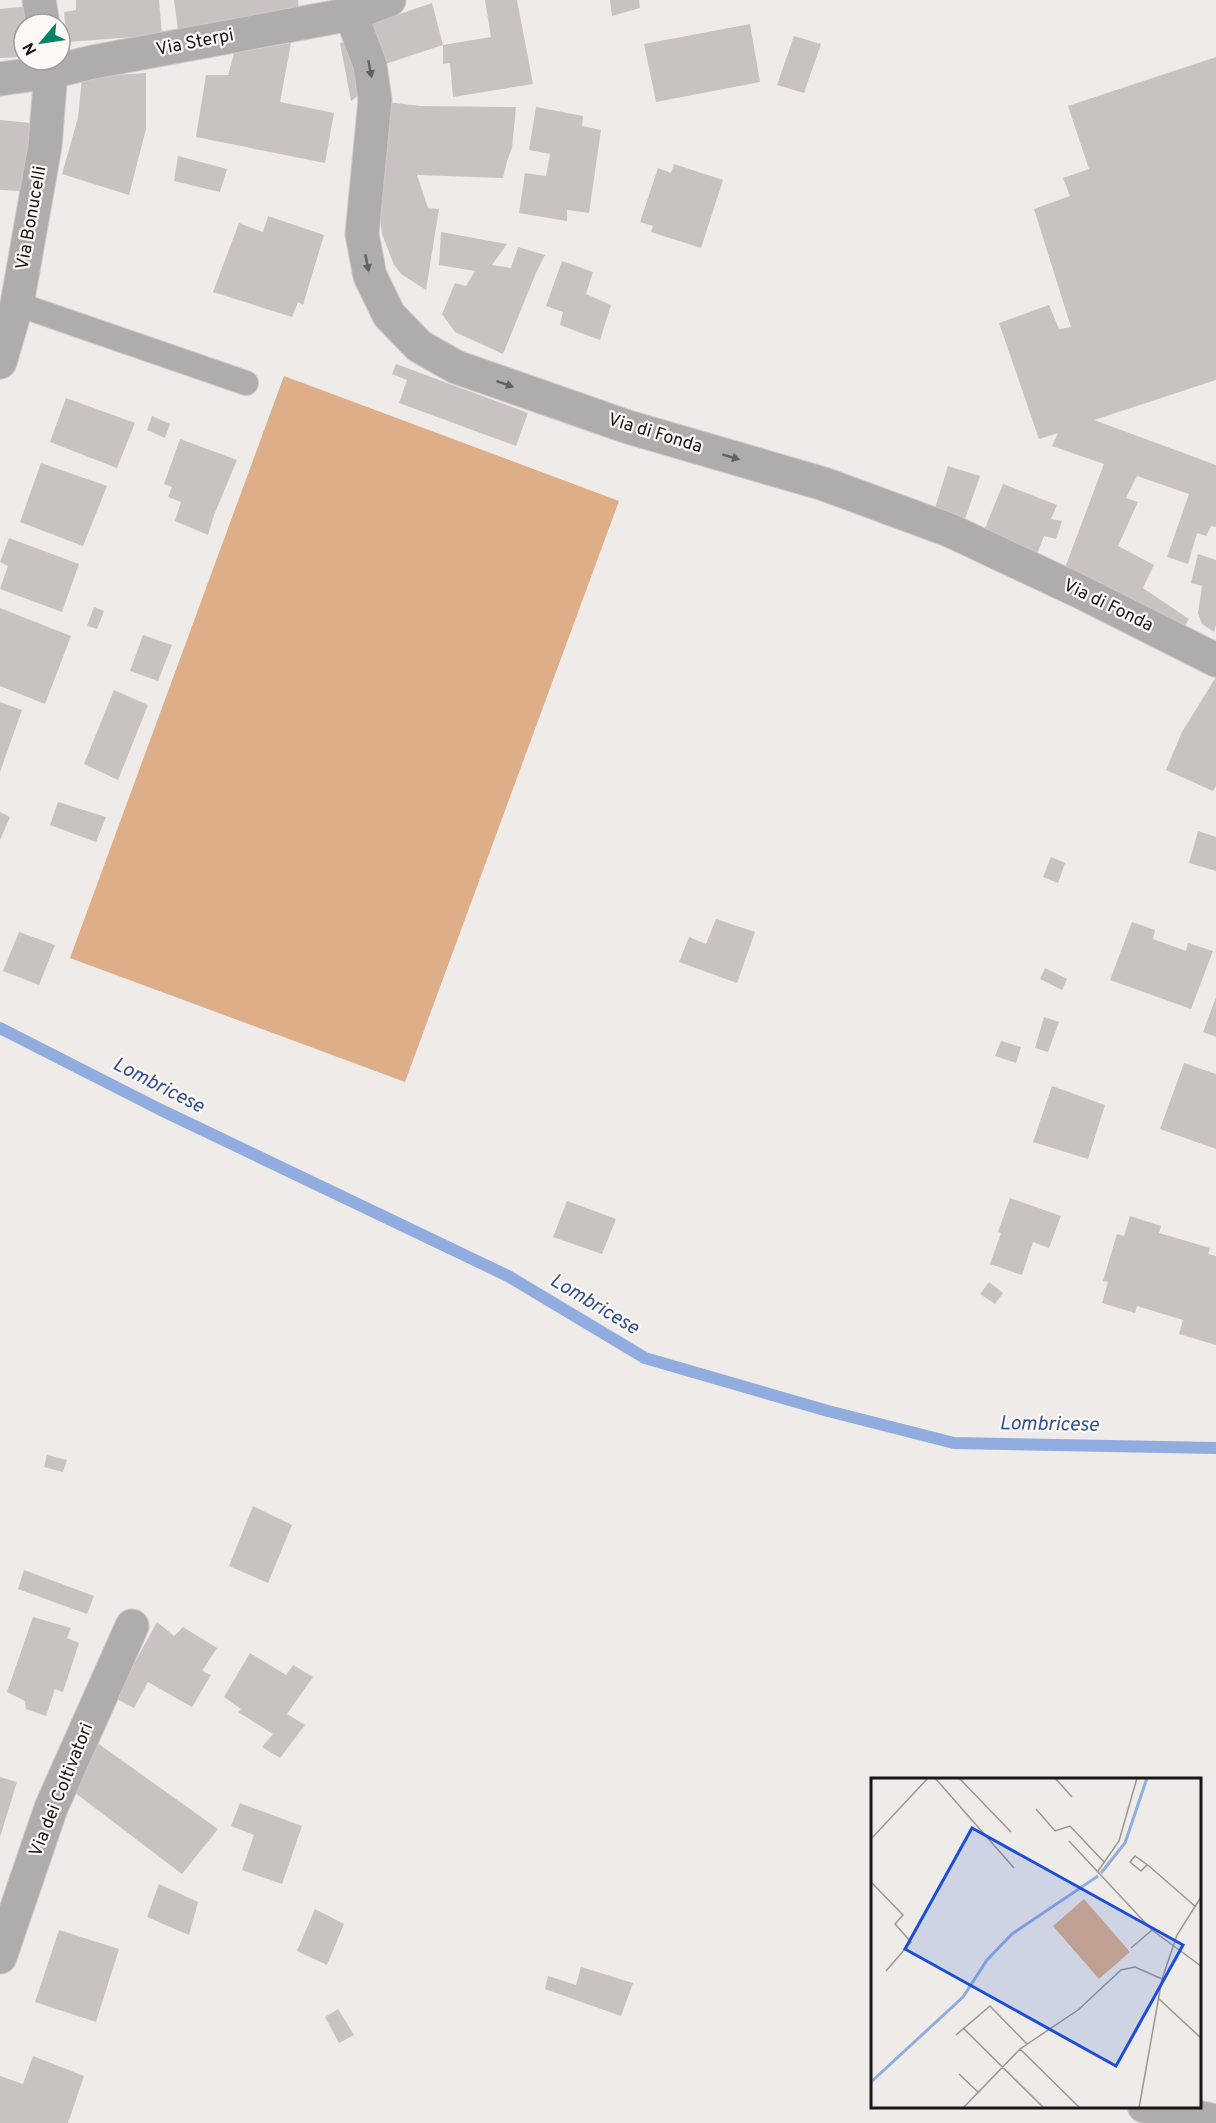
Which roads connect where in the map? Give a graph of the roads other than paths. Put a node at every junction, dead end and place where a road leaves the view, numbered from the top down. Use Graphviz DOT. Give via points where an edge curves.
graph roads {
  1 [pos="389,0"];
  2 [pos="351,14"];
  3 [pos="72,64"];
  4 [pos="27,72"];
  5 [pos="50,72"];
  6 [pos="0,79"];
  7 [pos="17,304"];
  8 [pos="0,362"];
  9 [pos="246,383"];
  10 [pos="1216,660"];
  11 [pos="132,1626"];
  12 [pos="0,1957"];
  13 [pos="1139,2108"];
  14 [pos="1154,2108"];
  15 [pos="1216,2121"];
  16 [pos="1134,2123"];
  1 -- 2 [label="street, Via Sterpi"];
  2 -- 3 [label="street, Via Sterpi"];
  2 -- 10 [label="street, Via di Fonda, one-way" via="370,65 375,100 362,234 370,276 389,315 419,346 456,367 628,427 824,484 949,530"];
  4 -- 6 [label="street, Via Sterpi"];
  5 -- 7 [label="street, Via Bonucelli" via="45,146"];
  7 -- 8 [label="street, Via Bonucelli"];
  7 -- 9 [label="lane"];
  11 -- 12 [label="street, Via dei Coltivatori" via="51,1808"];
  13 -- 16 [label="street"];
  14 -- 15 [label="street"];
}
